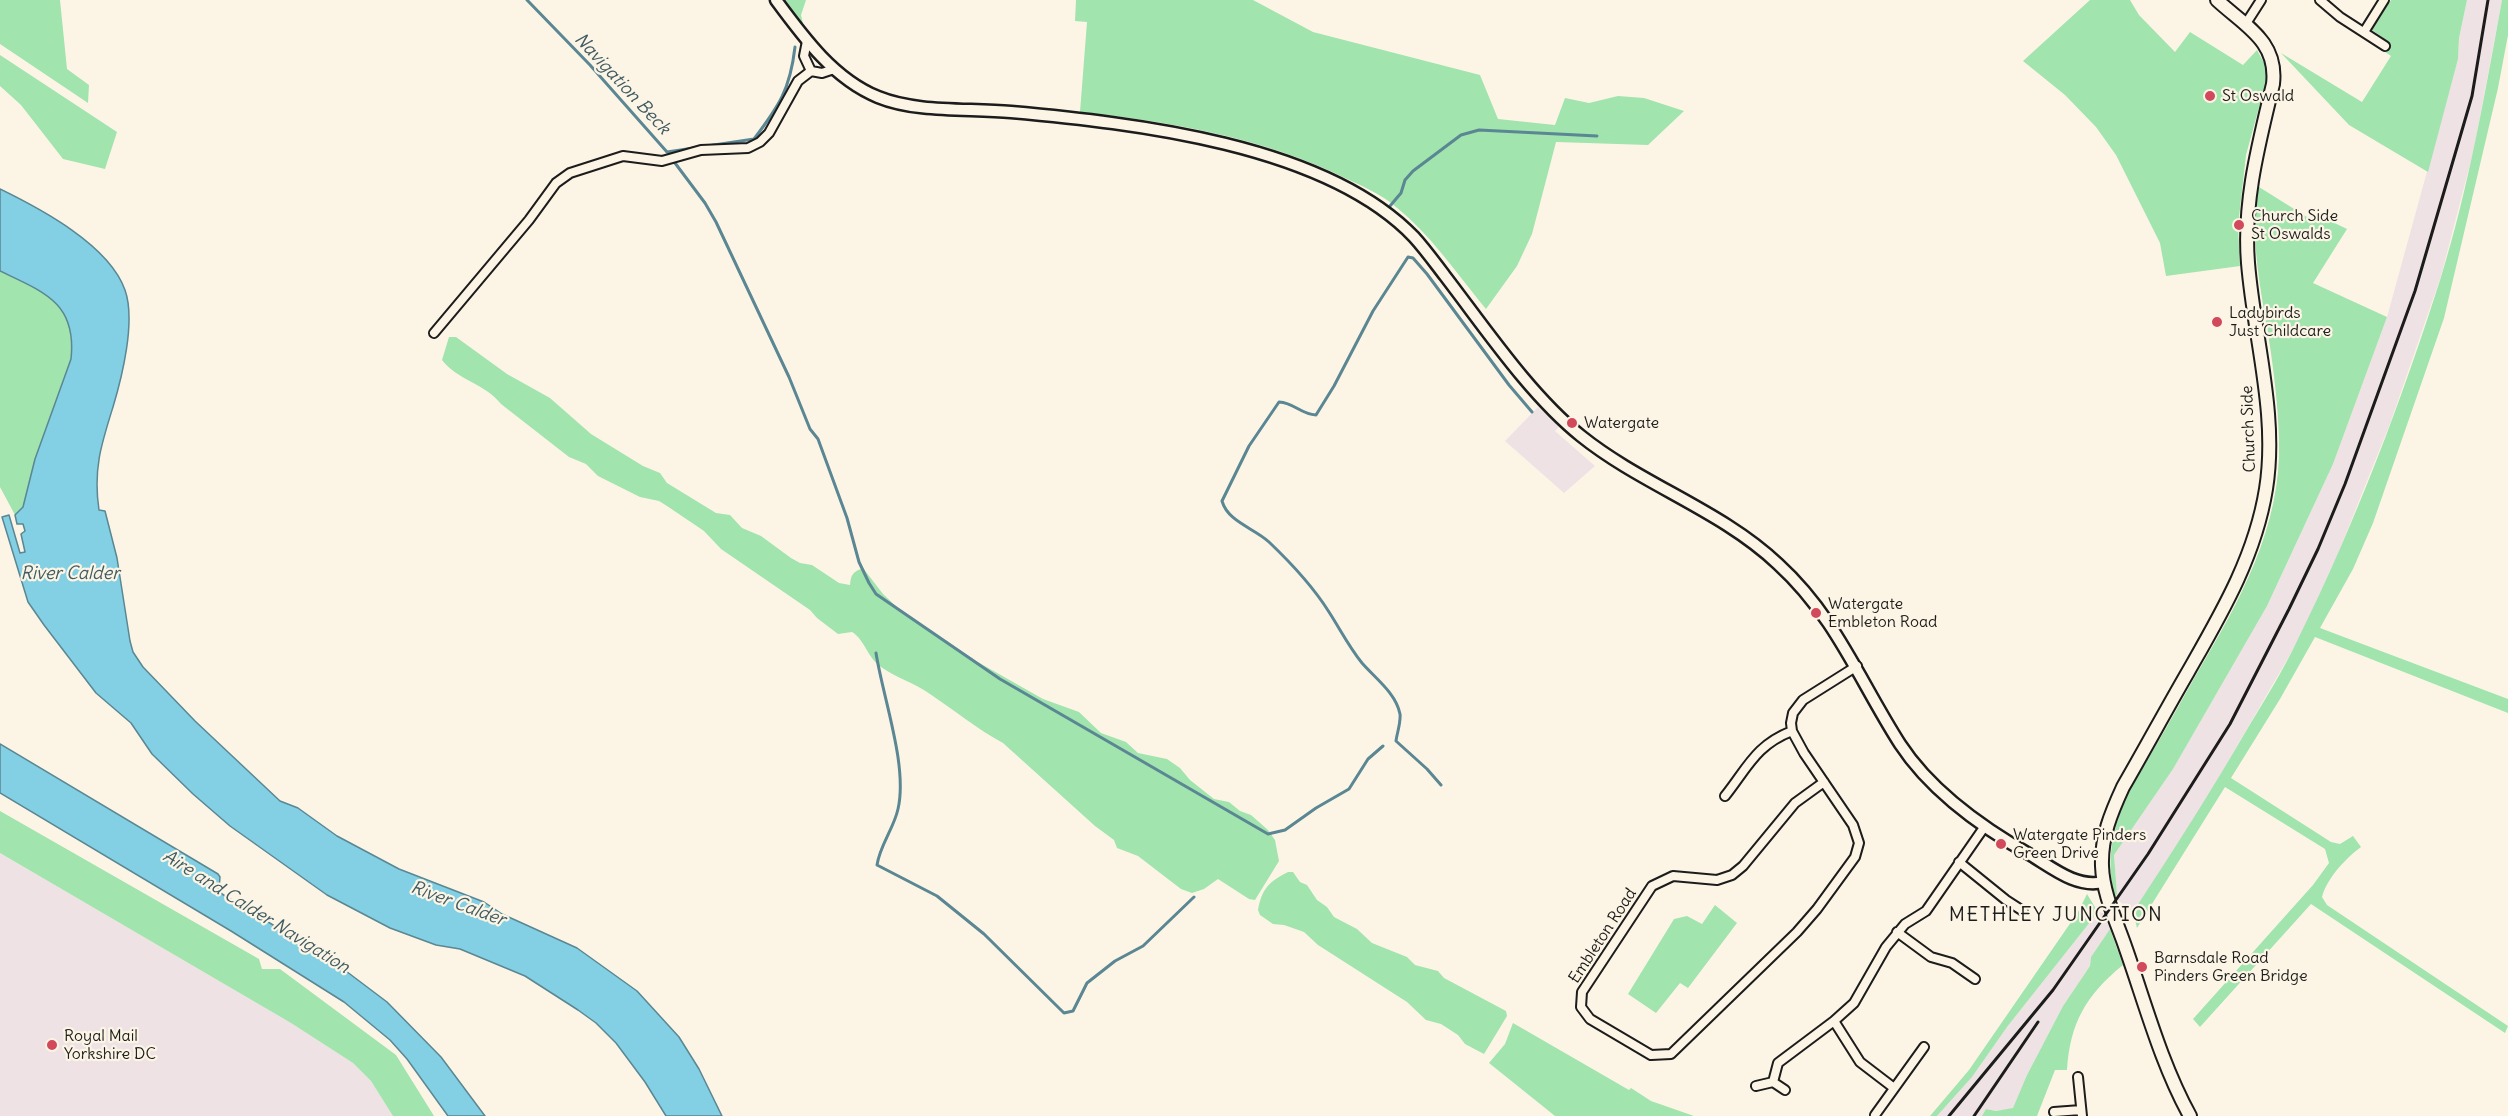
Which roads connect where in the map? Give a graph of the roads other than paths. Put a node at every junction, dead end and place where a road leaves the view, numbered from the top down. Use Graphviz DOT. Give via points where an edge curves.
graph roads {
  1 [pos="776,0"];
  2 [pos="2217,0"];
  3 [pos="2261,0"];
  4 [pos="2320,0"];
  5 [pos="2384,0"];
  6 [pos="2245,25"];
  7 [pos="2364,32"];
  8 [pos="807,40"];
  9 [pos="2385,46"];
  10 [pos="834,69"];
  11 [pos="811,71"];
  12 [pos="434,333"];
  13 [pos="1857,666"];
  14 [pos="1792,731"];
  15 [pos="1824,782"];
  16 [pos="1725,796"];
  17 [pos="1984,826"];
  18 [pos="1959,862"];
  19 [pos="2103,882"];
  20 [pos="2023,911"];
  21 [pos="1897,932"];
  22 [pos="1976,979"];
  23 [pos="1834,1021"];
  24 [pos="1924,1047"];
  25 [pos="2078,1077"];
  26 [pos="1773,1082"];
  27 [pos="1756,1086"];
  28 [pos="1894,1088"];
  29 [pos="1785,1090"];
  30 [pos="2054,1112"];
  31 [pos="2082,1113"];
  32 [pos="1875,1115"];
  33 [pos="2190,1116"];
  1 -- 8 [label="main road"];
  2 -- 6 [label="main road, Church Side"];
  3 -- 6 [label="street"];
  4 -- 7 [label="street"];
  5 -- 7 [label="street"];
  6 -- 19 [label="main road, Church Side" via="2267,47 2275,68 2248,207 2248,262 2265,386 2266,489 2241,576 2110,814 2102,850"];
  7 -- 9 [label="street"];
  8 -- 10 [label="main road"];
  8 -- 11 [label="street" via="804,56"];
  10 -- 11 [label="street" via="822,74"];
  10 -- 13 [label="main road" via="860,88 899,104 1072,117 1246,148 1297,165 1379,207 1416,239 1553,411 1616,460 1757,545 1807,594"];
  11 -- 12 [label="street" via="798,81 769,133 748,148 701,150 662,161 623,156 570,173 556,183 530,220"];
  13 -- 14 [label="street" via="1803,700 1793,713"];
  13 -- 17 [label="main road" via="1914,763"];
  14 -- 15 [label="street, Embleton Road"];
  14 -- 16 [label="street" via="1762,748"];
  15 -- 15 [label="street, Embleton Road" via="1853,825 1859,843 1855,857 1797,932 1723,1001 1677,1051 1651,1055 1584,1014 1582,992 1652,886 1673,876 1718,880 1732,875 1795,803"];
  17 -- 18 [label="street"];
  17 -- 19 [label="main road" via="2073,879 2089,884"];
  18 -- 20 [label="street"];
  18 -- 21 [label="street" via="1926,911"];
  19 -- 33 [label="main road, Church Side" via="2164,1065"];
  21 -- 22 [label="street" via="1931,957 1952,963"];
  21 -- 23 [label="street" via="1854,1003"];
  23 -- 26 [label="street" via="1778,1063"];
  23 -- 28 [label="street" via="1860,1062"];
  24 -- 28 [label="street"];
  25 -- 31 [label="street"];
  26 -- 27 [label="street"];
  26 -- 29 [label="street"];
  28 -- 32 [label="street"];
  30 -- 31 [label="street"];
}
